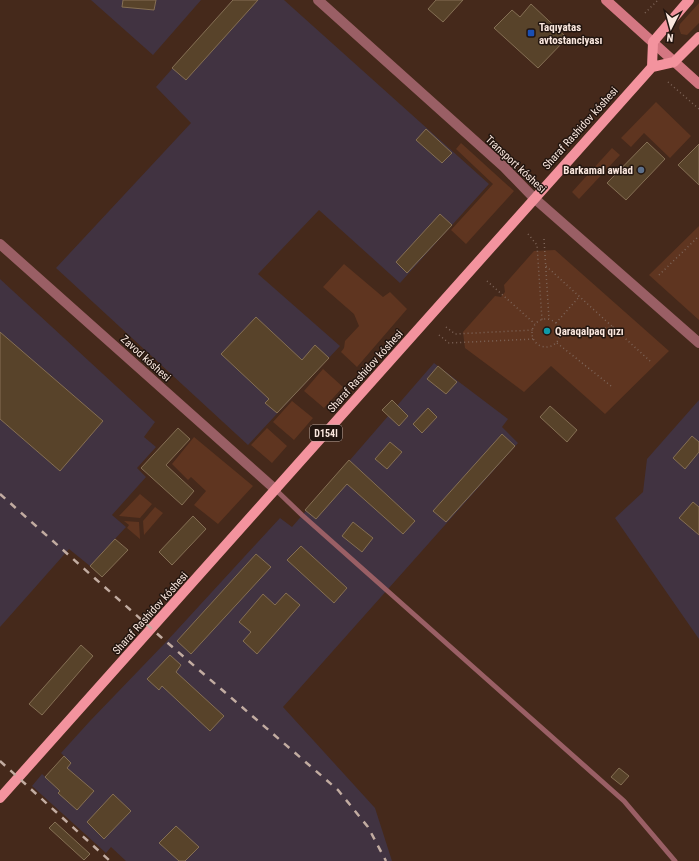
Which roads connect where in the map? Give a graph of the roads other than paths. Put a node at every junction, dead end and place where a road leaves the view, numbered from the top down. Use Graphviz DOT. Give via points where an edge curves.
graph roads {
  1 [pos="318,0"];
  2 [pos="606,0"];
  3 [pos="689,0"];
  4 [pos="699,37"];
  5 [pos="653,42"];
  6 [pos="674,62"];
  7 [pos="652,67"];
  8 [pos="699,84"];
  9 [pos="534,198"];
  10 [pos="0,244"];
  11 [pos="699,343"];
  12 [pos="276,490"];
  13 [pos="0,798"];
  14 [pos="675,861"];
  1 -- 9 [label="street, Transport kóshesi"];
  2 -- 5 [label="street"];
  3 -- 5 [label="main road"];
  4 -- 6 [label="main road"];
  5 -- 6 [label="street"];
  5 -- 7 [label="main road"];
  6 -- 7 [label="main road"];
  6 -- 8 [label="street"];
  7 -- 9 [label="main road, Sharaf Rashidov kóshesi / D154l"];
  9 -- 11 [label="street, Transport kóshesi"];
  9 -- 12 [label="main road, Sharaf Rashidov kóshesi / D154l"];
  10 -- 12 [label="street, Zavod kóshesi"];
  12 -- 13 [label="main road, Sharaf Rashidov kóshesi / D154l"];
  12 -- 14 [label="lane" via="624,801"];
}
